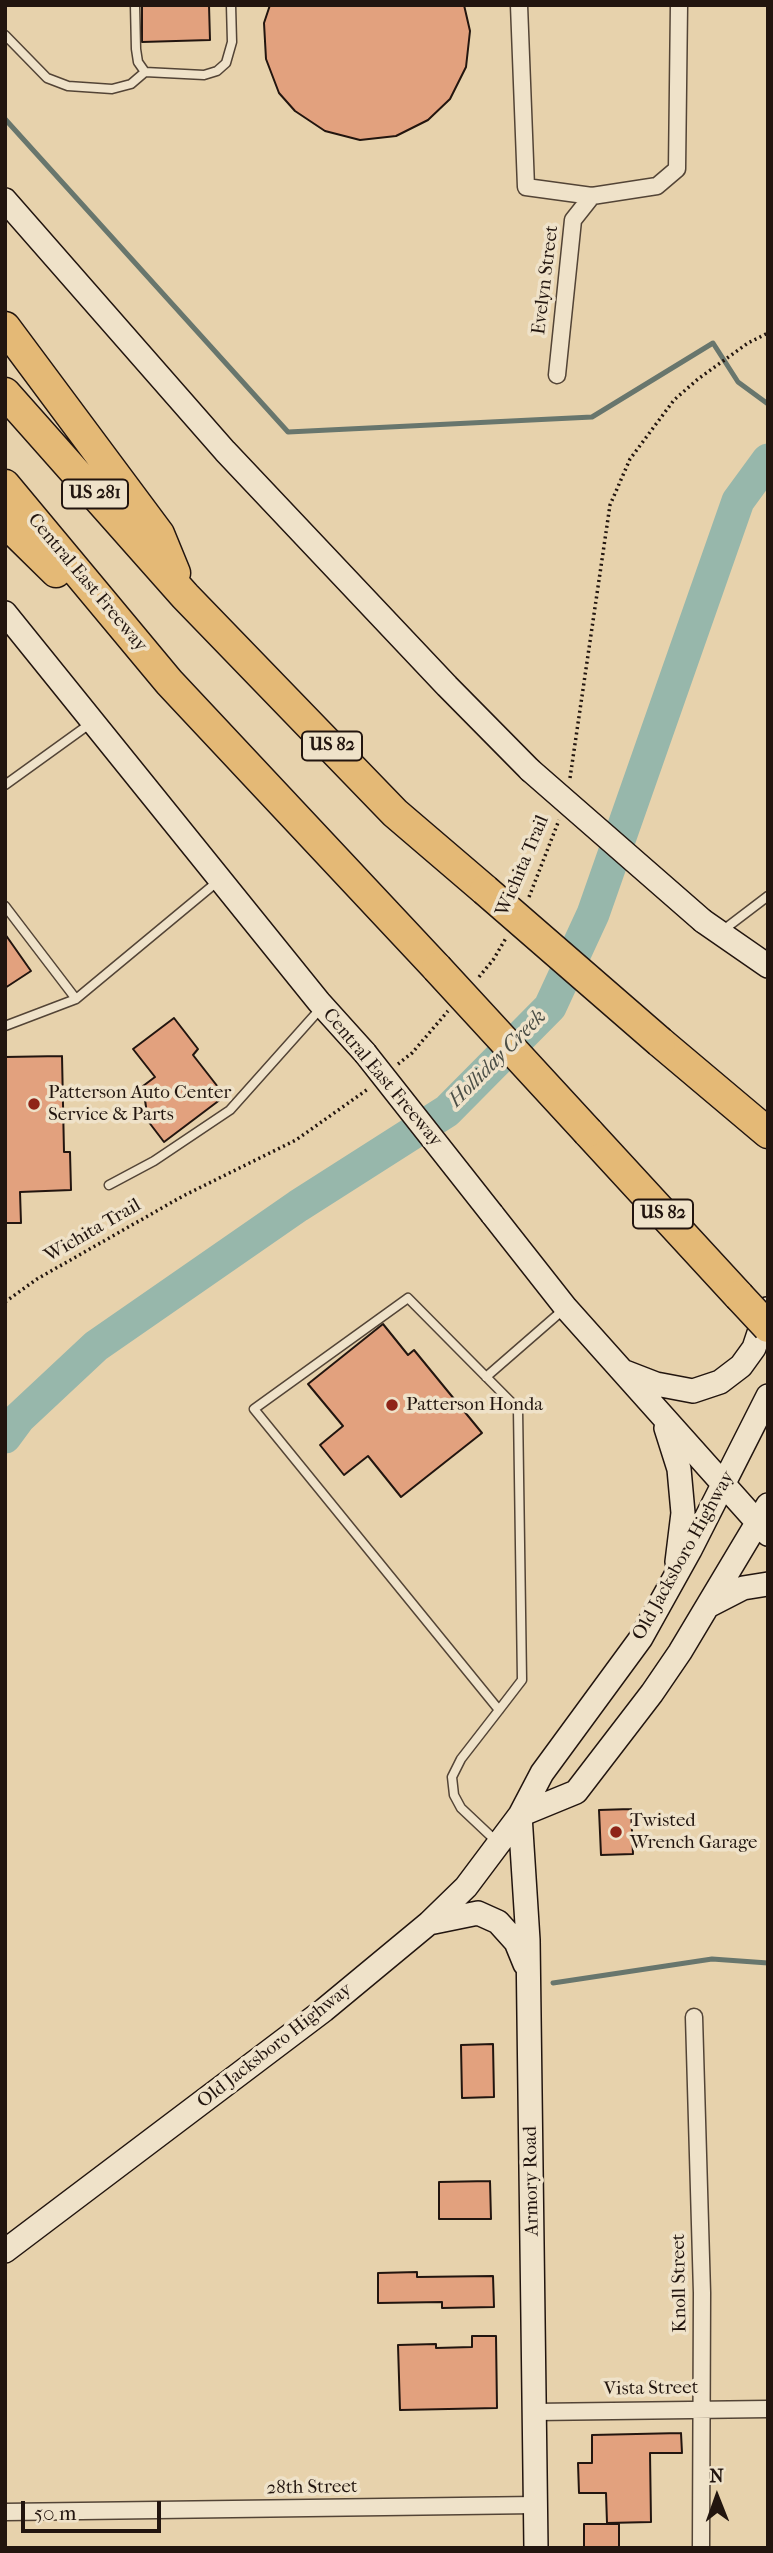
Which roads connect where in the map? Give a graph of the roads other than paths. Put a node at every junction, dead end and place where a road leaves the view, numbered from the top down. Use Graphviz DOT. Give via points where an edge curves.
graph roads {
  1 [pos="135,5"];
  2 [pos="231,5"];
  3 [pos="519,5"];
  4 [pos="679,5"];
  5 [pos="5,35"];
  6 [pos="145,72"];
  7 [pos="592,195"];
  8 [pos="5,200"];
  9 [pos="5,327"];
  10 [pos="557,375"];
  11 [pos="5,393"];
  12 [pos="5,485"];
  13 [pos="5,522"];
  14 [pos="185,596"];
  15 [pos="7,619"];
  16 [pos="169,682"];
  17 [pos="93,722"];
  18 [pos="5,785"];
  19 [pos="220,879"];
  20 [pos="768,896"];
  21 [pos="5,906"];
  22 [pos="712,927"];
  23 [pos="768,966"];
  24 [pos="76,999"];
  25 [pos="323,1006"];
  26 [pos="5,1026"];
  27 [pos="768,1133"];
  28 [pos="109,1185"];
  29 [pos="768,1307"];
  30 [pos="566,1308"];
  31 [pos="768,1327"];
  32 [pos="622,1371"];
  33 [pos="486,1377"];
  34 [pos="768,1396"];
  35 [pos="663,1418"];
  36 [pos="723,1486"];
  37 [pos="765,1521"];
  38 [pos="676,1575"];
  39 [pos="768,1584"];
  40 [pos="708,1606"];
  41 [pos="499,1710"];
  42 [pos="520,1815"];
  43 [pos="499,1843"];
  44 [pos="429,1923"];
  45 [pos="528,1973"];
  46 [pos="694,2018"];
  47 [pos="5,2251"];
  48 [pos="703,2409"];
  49 [pos="768,2409"];
  50 [pos="535,2412"];
  51 [pos="536,2505"];
  52 [pos="5,2512"];
  53 [pos="536,2548"];
  54 [pos="701,2548"];
  1 -- 6 [label="lane" via="136,49"];
  2 -- 6 [label="lane" via="232,42 226,63 217,71 204,75"];
  3 -- 7 [label="street" via="526,187"];
  4 -- 7 [label="street" via="677,169 657,186"];
  5 -- 6 [label="lane" via="47,78 68,86 112,89 131,84"];
  7 -- 10 [label="street, Evelyn Street" via="573,220"];
  8 -- 22 [label="main road, bridge" via="225,451 447,686 530,771"];
  9 -- 14 [label="highway, US 82" via="159,534"];
  11 -- 14 [label="highway, US 281"];
  12 -- 16 [label="highway, Central East Freeway / US 281"];
  13 -- 16 [label="highway, US 82"];
  14 -- 27 [label="highway, US 82, bridge" via="395,813"];
  15 -- 17 [label="main road, Central East Freeway"];
  16 -- 31 [label="highway, Central East Freeway / US 82, bridge"];
  17 -- 18 [label="lane"];
  17 -- 19 [label="main road, Central East Freeway"];
  19 -- 24 [label="lane"];
  19 -- 25 [label="main road, Central East Freeway"];
  20 -- 22 [label="lane"];
  21 -- 24 [label="lane"];
  22 -- 23 [label="main road"];
  24 -- 26 [label="lane"];
  25 -- 28 [label="lane" via="230,1110 155,1161"];
  25 -- 30 [label="main road, Central East Freeway, bridge"];
  29 -- 32 [label="main road" via="754,1348 741,1366 720,1382 693,1391"];
  30 -- 32 [label="main road, Central East Freeway"];
  30 -- 33 [label="lane"];
  32 -- 35 [label="main road, Central East Freeway"];
  33 -- 41 [label="lane" via="518,1409 522,1680"];
  33 -- 41 [label="lane" via="408,1298 254,1409"];
  34 -- 36 [label="main road, Old Jacksboro Highway"];
  35 -- 36 [label="main road, Central East Freeway"];
  35 -- 38 [label="main road" via="679,1469 683,1513"];
  36 -- 37 [label="main road, Central East Freeway"];
  36 -- 38 [label="main road, Old Jacksboro Highway"];
  37 -- 40 [label="main road"];
  38 -- 42 [label="main road, Old Jacksboro Highway" via="640,1638 542,1773"];
  39 -- 40 [label="main road" via="743,1588"];
  40 -- 42 [label="main road" via="652,1693 576,1792"];
  41 -- 43 [label="lane" via="452,1777 461,1808"];
  42 -- 43 [label="main road, Old Jacksboro Highway"];
  42 -- 45 [label="main road, Armory Road"];
  43 -- 44 [label="main road, Old Jacksboro Highway" via="466,1887"];
  44 -- 45 [label="main road" via="478,1913 498,1922 516,1942"];
  44 -- 47 [label="main road, Old Jacksboro Highway" via="324,2010"];
  45 -- 50 [label="main road, Armory Road"];
  46 -- 48 [label="street, Knoll Street"];
  48 -- 49 [label="street, Vista Street"];
  48 -- 50 [label="street, Vista Street"];
  48 -- 54 [label="street, Knoll Street"];
  50 -- 51 [label="main road, Armory Road"];
  51 -- 52 [label="street, 28th Street"];
  51 -- 53 [label="main road, Armory Road"];
}
